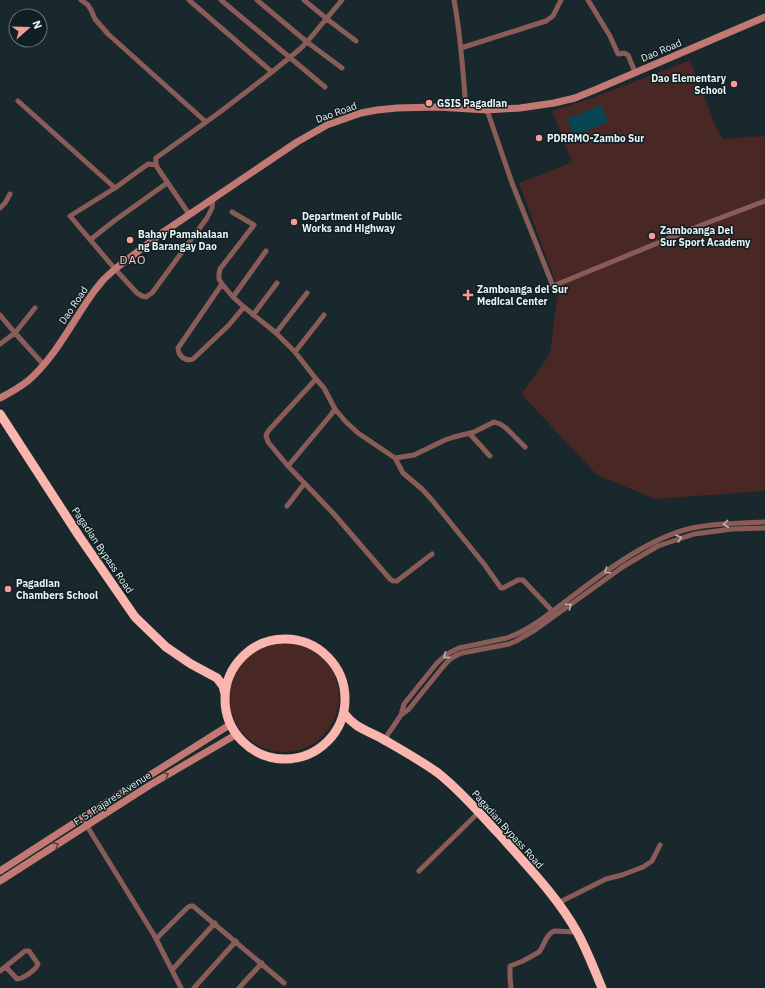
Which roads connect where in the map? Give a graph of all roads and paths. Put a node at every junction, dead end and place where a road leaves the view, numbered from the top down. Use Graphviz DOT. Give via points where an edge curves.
graph roads {
  1 [pos="81,0"];
  2 [pos="189,0"];
  3 [pos="221,0"];
  4 [pos="257,0"];
  5 [pos="304,0"];
  6 [pos="342,0"];
  7 [pos="454,0"];
  8 [pos="562,0"];
  9 [pos="588,0"];
  10 [pos="765,17"];
  11 [pos="327,19"];
  12 [pos="356,41"];
  13 [pos="307,42"];
  14 [pos="460,48"];
  15 [pos="290,57"];
  16 [pos="342,68"];
  17 [pos="272,72"];
  18 [pos="635,72"];
  19 [pos="325,87"];
  20 [pos="18,101"];
  21 [pos="466,109"];
  22 [pos="487,110"];
  23 [pos="206,122"];
  24 [pos="156,165"];
  25 [pos="167,183"];
  26 [pos="115,188"];
  27 [pos="10,194"];
  28 [pos="214,198"];
  29 [pos="765,202"];
  30 [pos="0,208"];
  31 [pos="232,212"];
  32 [pos="189,214"];
  33 [pos="90,240"];
  34 [pos="266,251"];
  35 [pos="115,269"];
  36 [pos="277,283"];
  37 [pos="222,284"];
  38 [pos="307,293"];
  39 [pos="233,297"];
  40 [pos="244,307"];
  41 [pos="35,308"];
  42 [pos="324,314"];
  43 [pos="0,315"];
  44 [pos="253,315"];
  45 [pos="276,332"];
  46 [pos="15,333"];
  47 [pos="0,344"];
  48 [pos="295,352"];
  49 [pos="43,364"];
  50 [pos="316,379"];
  51 [pos="0,398"];
  52 [pos="335,409"];
  53 [pos="0,414"];
  54 [pos="470,434"];
  55 [pos="525,447"];
  56 [pos="490,456"];
  57 [pos="395,458"];
  58 [pos="288,466"];
  59 [pos="304,484"];
  60 [pos="287,506"];
  61 [pos="765,522"];
  62 [pos="765,528"];
  63 [pos="432,554"];
  64 [pos="554,613"];
  65 [pos="232,672"];
  66 [pos="212,675"];
  67 [pos="226,695"];
  68 [pos="344,713"];
  69 [pos="231,724"];
  70 [pos="356,726"];
  71 [pos="338,729"];
  72 [pos="237,734"];
  73 [pos="384,740"];
  74 [pos="479,812"];
  75 [pos="82,818"];
  76 [pos="87,826"];
  77 [pos="660,845"];
  78 [pos="38,846"];
  79 [pos="42,854"];
  80 [pos="419,870"];
  81 [pos="0,871"];
  82 [pos="0,881"];
  83 [pos="558,903"];
  84 [pos="215,923"];
  85 [pos="577,932"];
  86 [pos="156,939"];
  87 [pos="236,942"];
  88 [pos="262,963"];
  89 [pos="6,967"];
  90 [pos="172,970"];
  91 [pos="0,971"];
  92 [pos="284,983"];
  93 [pos="182,988"];
  94 [pos="194,988"];
  95 [pos="239,988"];
  96 [pos="511,988"];
  97 [pos="602,988"];
  1 -- 23 [label="street" via="108,34"];
  2 -- 17 [label="street"];
  3 -- 15 [label="street"];
  4 -- 13 [label="street"];
  5 -- 11 [label="street"];
  6 -- 11 [label="street"];
  7 -- 14 [label="street"];
  8 -- 14 [label="street" via="546,21"];
  9 -- 18 [label="street" via="618,54 628,55"];
  10 -- 18 [label="street, Dao Road"];
  11 -- 12 [label="street"];
  11 -- 13 [label="street"];
  13 -- 15 [label="street"];
  13 -- 16 [label="street"];
  14 -- 21 [label="street"];
  15 -- 17 [label="street"];
  15 -- 19 [label="street"];
  17 -- 23 [label="street"];
  18 -- 22 [label="street, Dao Road" via="582,95 554,103"];
  20 -- 26 [label="street"];
  21 -- 22 [label="street, Dao Road"];
  21 -- 28 [label="street, Dao Road" via="397,108 361,113 340,120 297,142"];
  22 -- 29 [label="street" via="512,183 553,286 704,224"];
  23 -- 24 [label="street" via="158,156"];
  24 -- 25 [label="street"];
  24 -- 26 [label="street" via="148,164"];
  25 -- 32 [label="street"];
  25 -- 33 [label="street"];
  26 -- 33 [label="street" via="70,216"];
  27 -- 30 [label="street"];
  28 -- 32 [label="street, Dao Road"];
  28 -- 35 [label="street" via="207,218 149,295 146,297 137,293"];
  31 -- 37 [label="street" via="254,225 220,270 219,279"];
  32 -- 35 [label="street, Dao Road"];
  33 -- 35 [label="street"];
  34 -- 39 [label="street"];
  35 -- 49 [label="street, Dao Road" via="95,290"];
  36 -- 44 [label="street"];
  37 -- 39 [label="street"];
  37 -- 40 [label="street" via="178,348 179,354 188,360 193,359"];
  38 -- 45 [label="street"];
  39 -- 40 [label="street"];
  40 -- 44 [label="street"];
  41 -- 46 [label="street"];
  42 -- 48 [label="street"];
  43 -- 46 [label="street"];
  44 -- 45 [label="street"];
  45 -- 48 [label="street"];
  46 -- 47 [label="street"];
  46 -- 49 [label="street"];
  48 -- 50 [label="street"];
  49 -- 51 [label="street, Dao Road" via="28,380"];
  50 -- 52 [label="street" via="326,390"];
  50 -- 58 [label="street" via="266,435 268,442"];
  52 -- 57 [label="street" via="358,433"];
  52 -- 58 [label="street"];
  53 -- 66 [label="highway, Pagadian Bypass Road" via="135,617 166,647"];
  54 -- 55 [label="street" via="494,422 506,428"];
  54 -- 56 [label="street"];
  54 -- 57 [label="street" via="445,440 414,455"];
  57 -- 64 [label="street" via="403,473 432,500 502,588 523,580"];
  58 -- 59 [label="street"];
  59 -- 60 [label="street"];
  59 -- 63 [label="street" via="393,581 397,581"];
  61 -- 64 [label="street, one-way" via="692,528 656,540 622,561"];
  64 -- 62 [label="street, one-way" via="658,546 694,534"];
  64 -- 73 [label="street" via="514,636 459,648 447,654 404,704 401,715"];
  65 -- 66 [label="highway" via="223,676"];
  65 -- 67 [label="highway"];
  65 -- 68 [label="highway" via="246,653 260,644 282,639 306,642 332,660 336,667 344,689"];
  66 -- 67 [label="highway, Pagadian Bypass Road" via="223,686"];
  67 -- 69 [label="highway" via="226,710"];
  68 -- 70 [label="highway, Pagadian Bypass Road"];
  68 -- 71 [label="highway"];
  69 -- 72 [label="highway"];
  69 -- 75 [label="street, F. S. Pajares Avenue"];
  70 -- 71 [label="highway" via="348,725"];
  70 -- 73 [label="highway, Pagadian Bypass Road"];
  71 -- 72 [label="highway" via="315,752 283,759 262,754 248,746"];
  76 -- 72 [label="street, F. S. Pajares Avenue, one-way" via="150,785"];
  73 -- 74 [label="highway, Pagadian Bypass Road" via="437,773"];
  74 -- 80 [label="street"];
  74 -- 83 [label="highway, Pagadian Bypass Road"];
  75 -- 76 [label="street"];
  75 -- 78 [label="street, F. S. Pajares Avenue"];
  79 -- 76 [label="street, F. S. Pajares Avenue, one-way"];
  76 -- 86 [label="street"];
  77 -- 83 [label="street" via="652,861 643,867 606,879"];
  78 -- 79 [label="street"];
  78 -- 81 [label="street, F. S. Pajares Avenue"];
  79 -- 82 [label="street, F. S. Pajares Avenue"];
  83 -- 85 [label="highway, Pagadian Bypass Road"];
  84 -- 86 [label="street" via="196,907 191,906"];
  84 -- 87 [label="street"];
  84 -- 90 [label="street"];
  85 -- 96 [label="street" via="552,931 539,952 512,965"];
  85 -- 97 [label="highway, Pagadian Bypass Road"];
  86 -- 90 [label="street"];
  87 -- 88 [label="street"];
  87 -- 94 [label="street"];
  88 -- 92 [label="street"];
  88 -- 95 [label="street"];
  89 -- 89 [label="street" via="18,980 37,968 38,964 29,951 25,951"];
  89 -- 91 [label="street"];
  90 -- 93 [label="street"];
}
